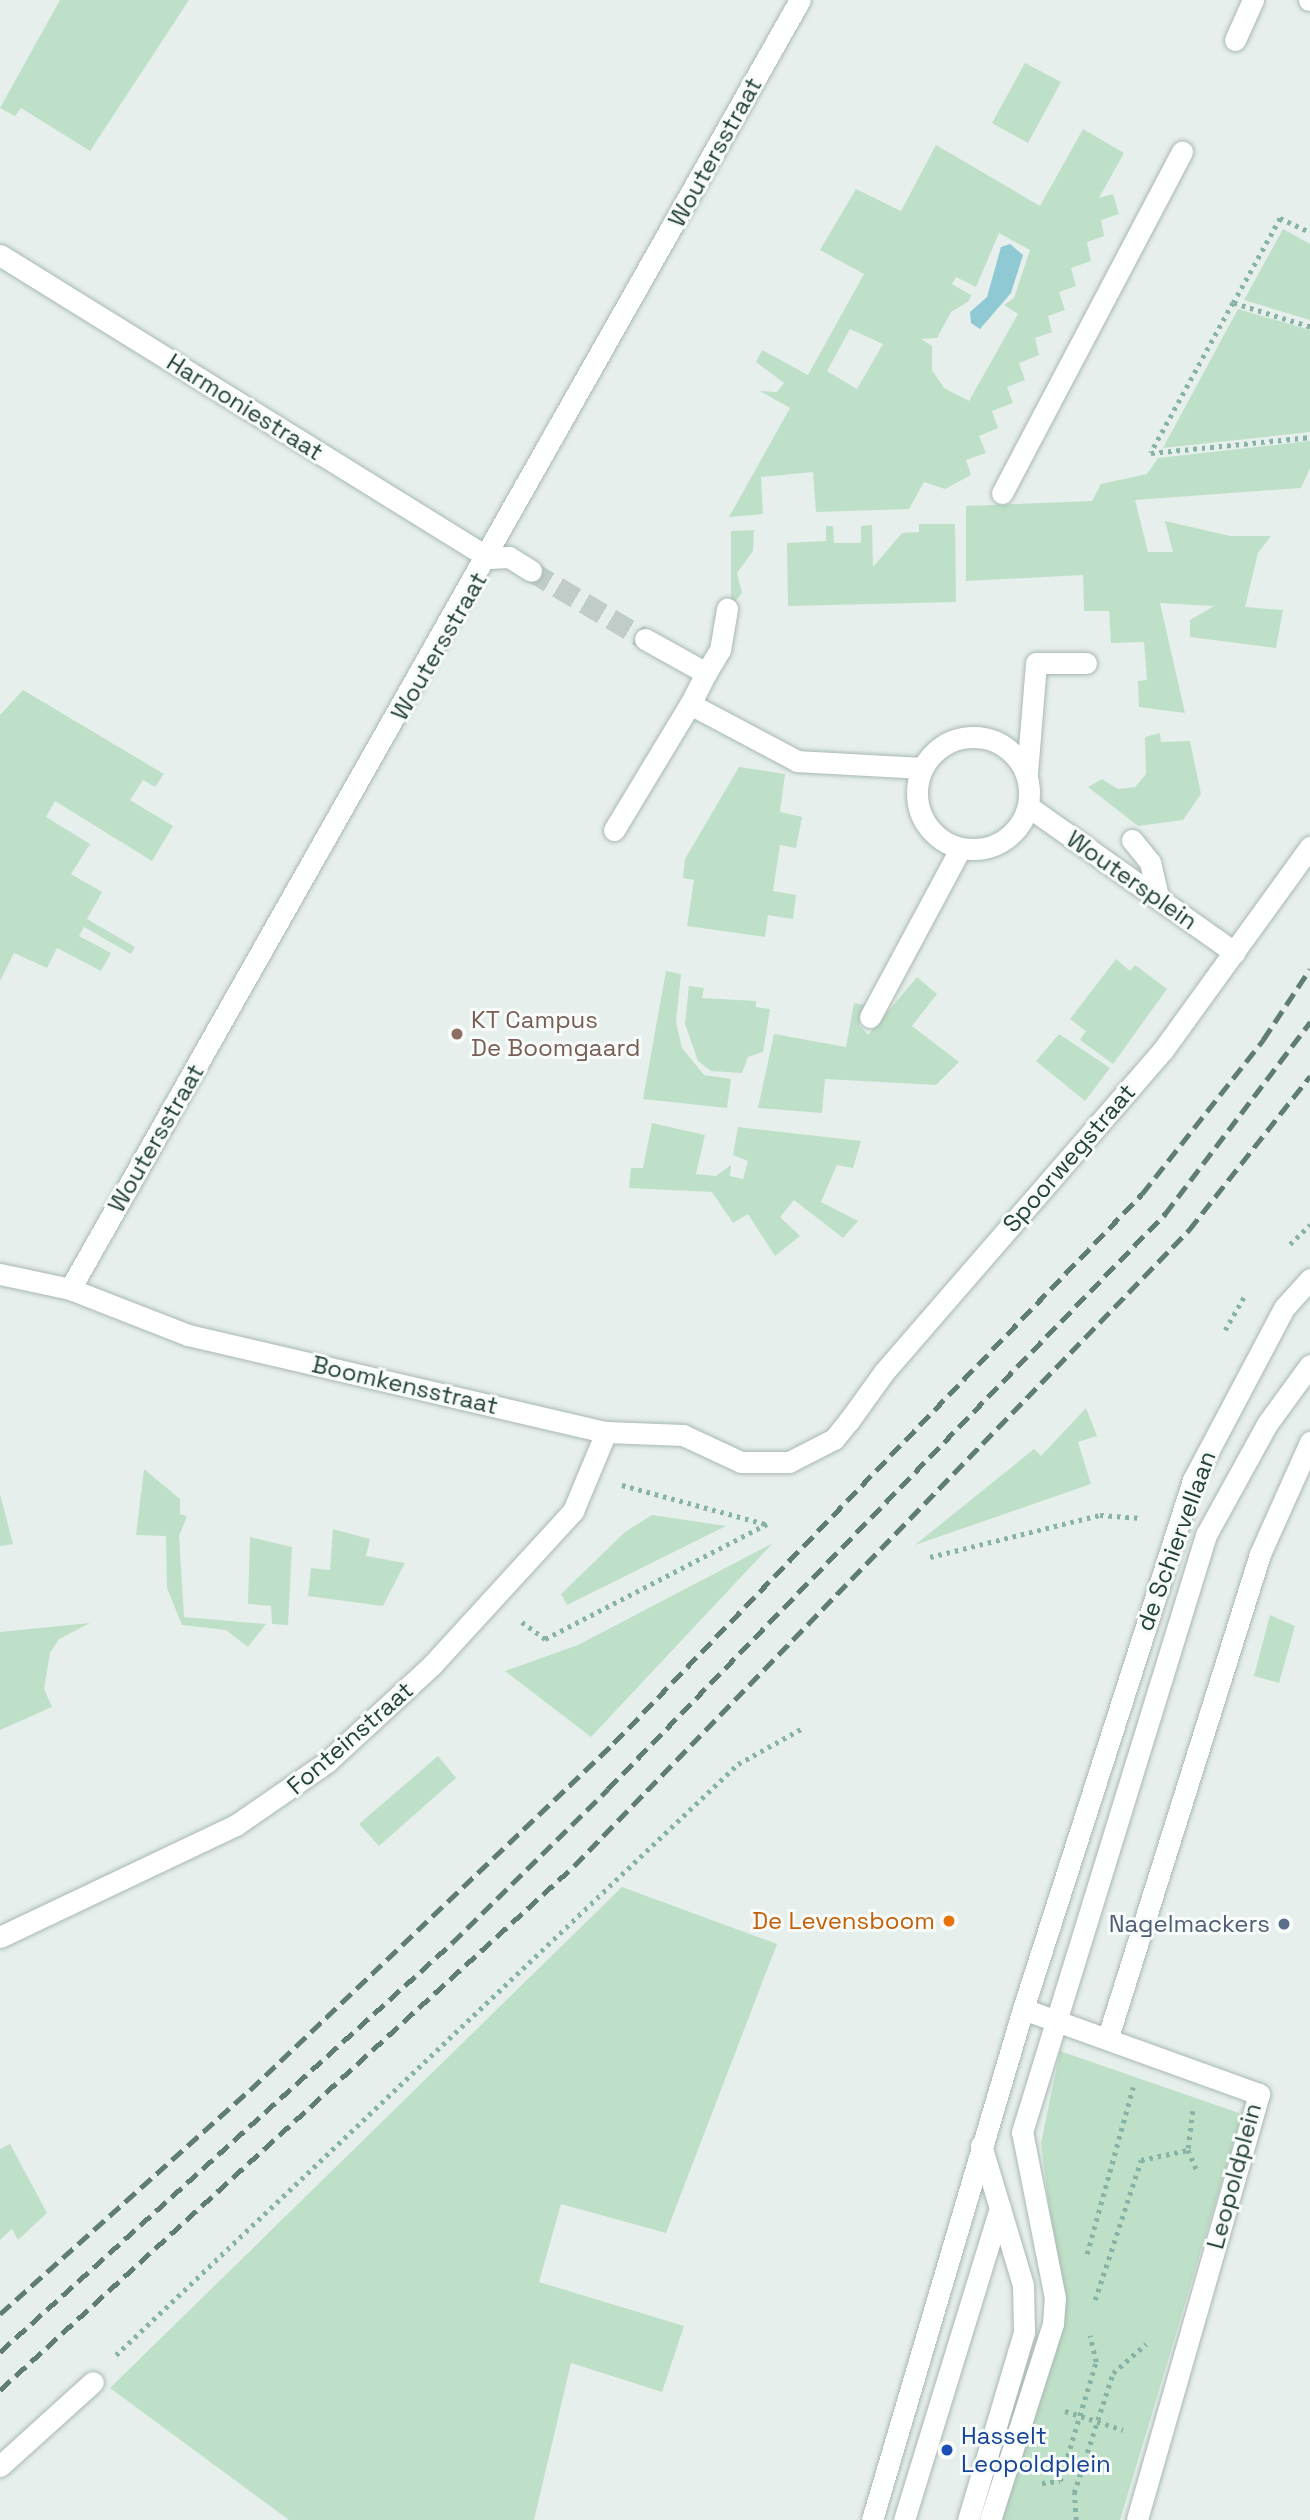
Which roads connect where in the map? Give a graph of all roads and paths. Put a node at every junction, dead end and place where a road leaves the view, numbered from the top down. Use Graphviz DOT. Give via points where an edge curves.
graph roads {
  1 [pos="800,0"];
  2 [pos="1252,0"];
  3 [pos="1235,40"];
  4 [pos="1182,151"];
  5 [pos="1310,232"];
  6 [pos="0,255"];
  7 [pos="1233,303"];
  8 [pos="1310,327"];
  9 [pos="1310,438"];
  10 [pos="1002,493"];
  11 [pos="489,558"];
  12 [pos="531,570"];
  13 [pos="727,609"];
  14 [pos="645,639"];
  15 [pos="1086,663"];
  16 [pos="706,673"];
  17 [pos="690,704"];
  18 [pos="921,768"];
  19 [pos="1027,773"];
  20 [pos="1029,807"];
  21 [pos="614,830"];
  22 [pos="1132,841"];
  23 [pos="1310,847"];
  24 [pos="960,849"];
  25 [pos="1158,898"];
  26 [pos="1235,953"];
  27 [pos="870,1017"];
  28 [pos="0,1274"];
  29 [pos="1310,1279"];
  30 [pos="70,1289"];
  31 [pos="1310,1365"];
  32 [pos="606,1432"];
  33 [pos="1310,1443"];
  34 [pos="811,1454"];
  35 [pos="666,1498"];
  36 [pos="1151,1519"];
  37 [pos="930,1557"];
  38 [pos="491,1599"];
  39 [pos="801,1729"];
  40 [pos="0,1937"];
  41 [pos="1023,2009"];
  42 [pos="1053,2019"];
  43 [pos="1108,2037"];
  44 [pos="1135,2047"];
  45 [pos="1203,2073"];
  46 [pos="981,2145"];
  47 [pos="1188,2150"];
  48 [pos="1201,2179"];
  49 [pos="1000,2207"];
  50 [pos="1085,2260"];
  51 [pos="1093,2305"];
  52 [pos="1090,2331"];
  53 [pos="1151,2340"];
  54 [pos="93,2382"];
  55 [pos="1052,2407"];
  56 [pos="1080,2416"];
  57 [pos="1096,2421"];
  58 [pos="1160,2442"];
  59 [pos="0,2466"];
  60 [pos="1036,2483"];
  61 [pos="872,2520"];
  62 [pos="904,2520"];
  63 [pos="968,2520"];
  64 [pos="990,2520"];
  65 [pos="1076,2520"];
  66 [pos="1137,2520"];
  1 -- 11 [label="street, Woutersstraat"];
  2 -- 3 [label="street"];
  4 -- 10 [label="street"];
  5 -- 7 [label="path" via="1280,218"];
  6 -- 11 [label="street, Harmoniestraat"];
  7 -- 8 [label="path"];
  7 -- 9 [label="path" via="1151,453"];
  11 -- 12 [label="street" via="509,557"];
  11 -- 30 [label="street, Woutersstraat"];
  13 -- 16 [label="street" via="720,650"];
  14 -- 16 [label="street"];
  15 -- 19 [label="street" via="1036,663"];
  16 -- 17 [label="street"];
  17 -- 18 [label="street" via="797,761"];
  17 -- 21 [label="street"];
  18 -- 19 [label="street" via="938,748 962,737 989,738 1012,751"];
  18 -- 24 [label="street" via="916,801 926,822"];
  19 -- 20 [label="street"];
  20 -- 24 [label="street" via="1003,843"];
  20 -- 25 [label="street, Woutersplein"];
  22 -- 25 [label="street" via="1150,862"];
  23 -- 26 [label="street, Spoorwegstraat"];
  24 -- 27 [label="street"];
  25 -- 26 [label="street, Woutersplein"];
  26 -- 34 [label="street, Spoorwegstraat" via="1163,1050 884,1372 848,1422"];
  28 -- 30 [label="street, Boomkensstraat"];
  29 -- 41 [label="street, de Schiervellaan" via="1284,1308 1193,1480"];
  30 -- 32 [label="street, Boomkensstraat" via="188,1335"];
  31 -- 42 [label="street, de Schiervellaan" via="1267,1424 1206,1535"];
  32 -- 34 [label="street, Boomkensstraat" via="683,1435 766,1466"];
  32 -- 38 [label="street, Fonteinstraat" via="573,1511"];
  33 -- 43 [label="street" via="1260,1554"];
  35 -- 38 [label="path" via="767,1524 545,1639"];
  36 -- 37 [label="path" via="1100,1515"];
  38 -- 40 [label="street, Fonteinstraat" via="424,1673 281,1798 178,1854"];
  39 -- 54 [label="path" via="738,1764"];
  41 -- 42 [label="street, Leopoldplein"];
  41 -- 46 [label="street"];
  42 -- 43 [label="street, Leopoldplein"];
  42 -- 64 [label="street" via="1022,2132 1055,2298 1053,2324"];
  43 -- 44 [label="street, Leopoldplein"];
  44 -- 45 [label="street, Leopoldplein"];
  44 -- 50 [label="path" via="1131,2098"];
  45 -- 47 [label="path"];
  45 -- 58 [label="street, Leopoldplein" via="1259,2095"];
  46 -- 49 [label="street"];
  46 -- 61 [label="street"];
  47 -- 48 [label="path"];
  47 -- 51 [label="path" via="1141,2160"];
  49 -- 62 [label="street"];
  49 -- 63 [label="street" via="1023,2285 1024,2332"];
  52 -- 56 [label="path" via="1097,2362"];
  53 -- 57 [label="path" via="1113,2372"];
  54 -- 59 [label="street"];
  55 -- 56 [label="path"];
  56 -- 57 [label="path"];
  56 -- 60 [label="path" via="1060,2481"];
  57 -- 58 [label="path"];
  57 -- 65 [label="path" via="1074,2493"];
  58 -- 66 [label="street, Leopoldplein"];
}
